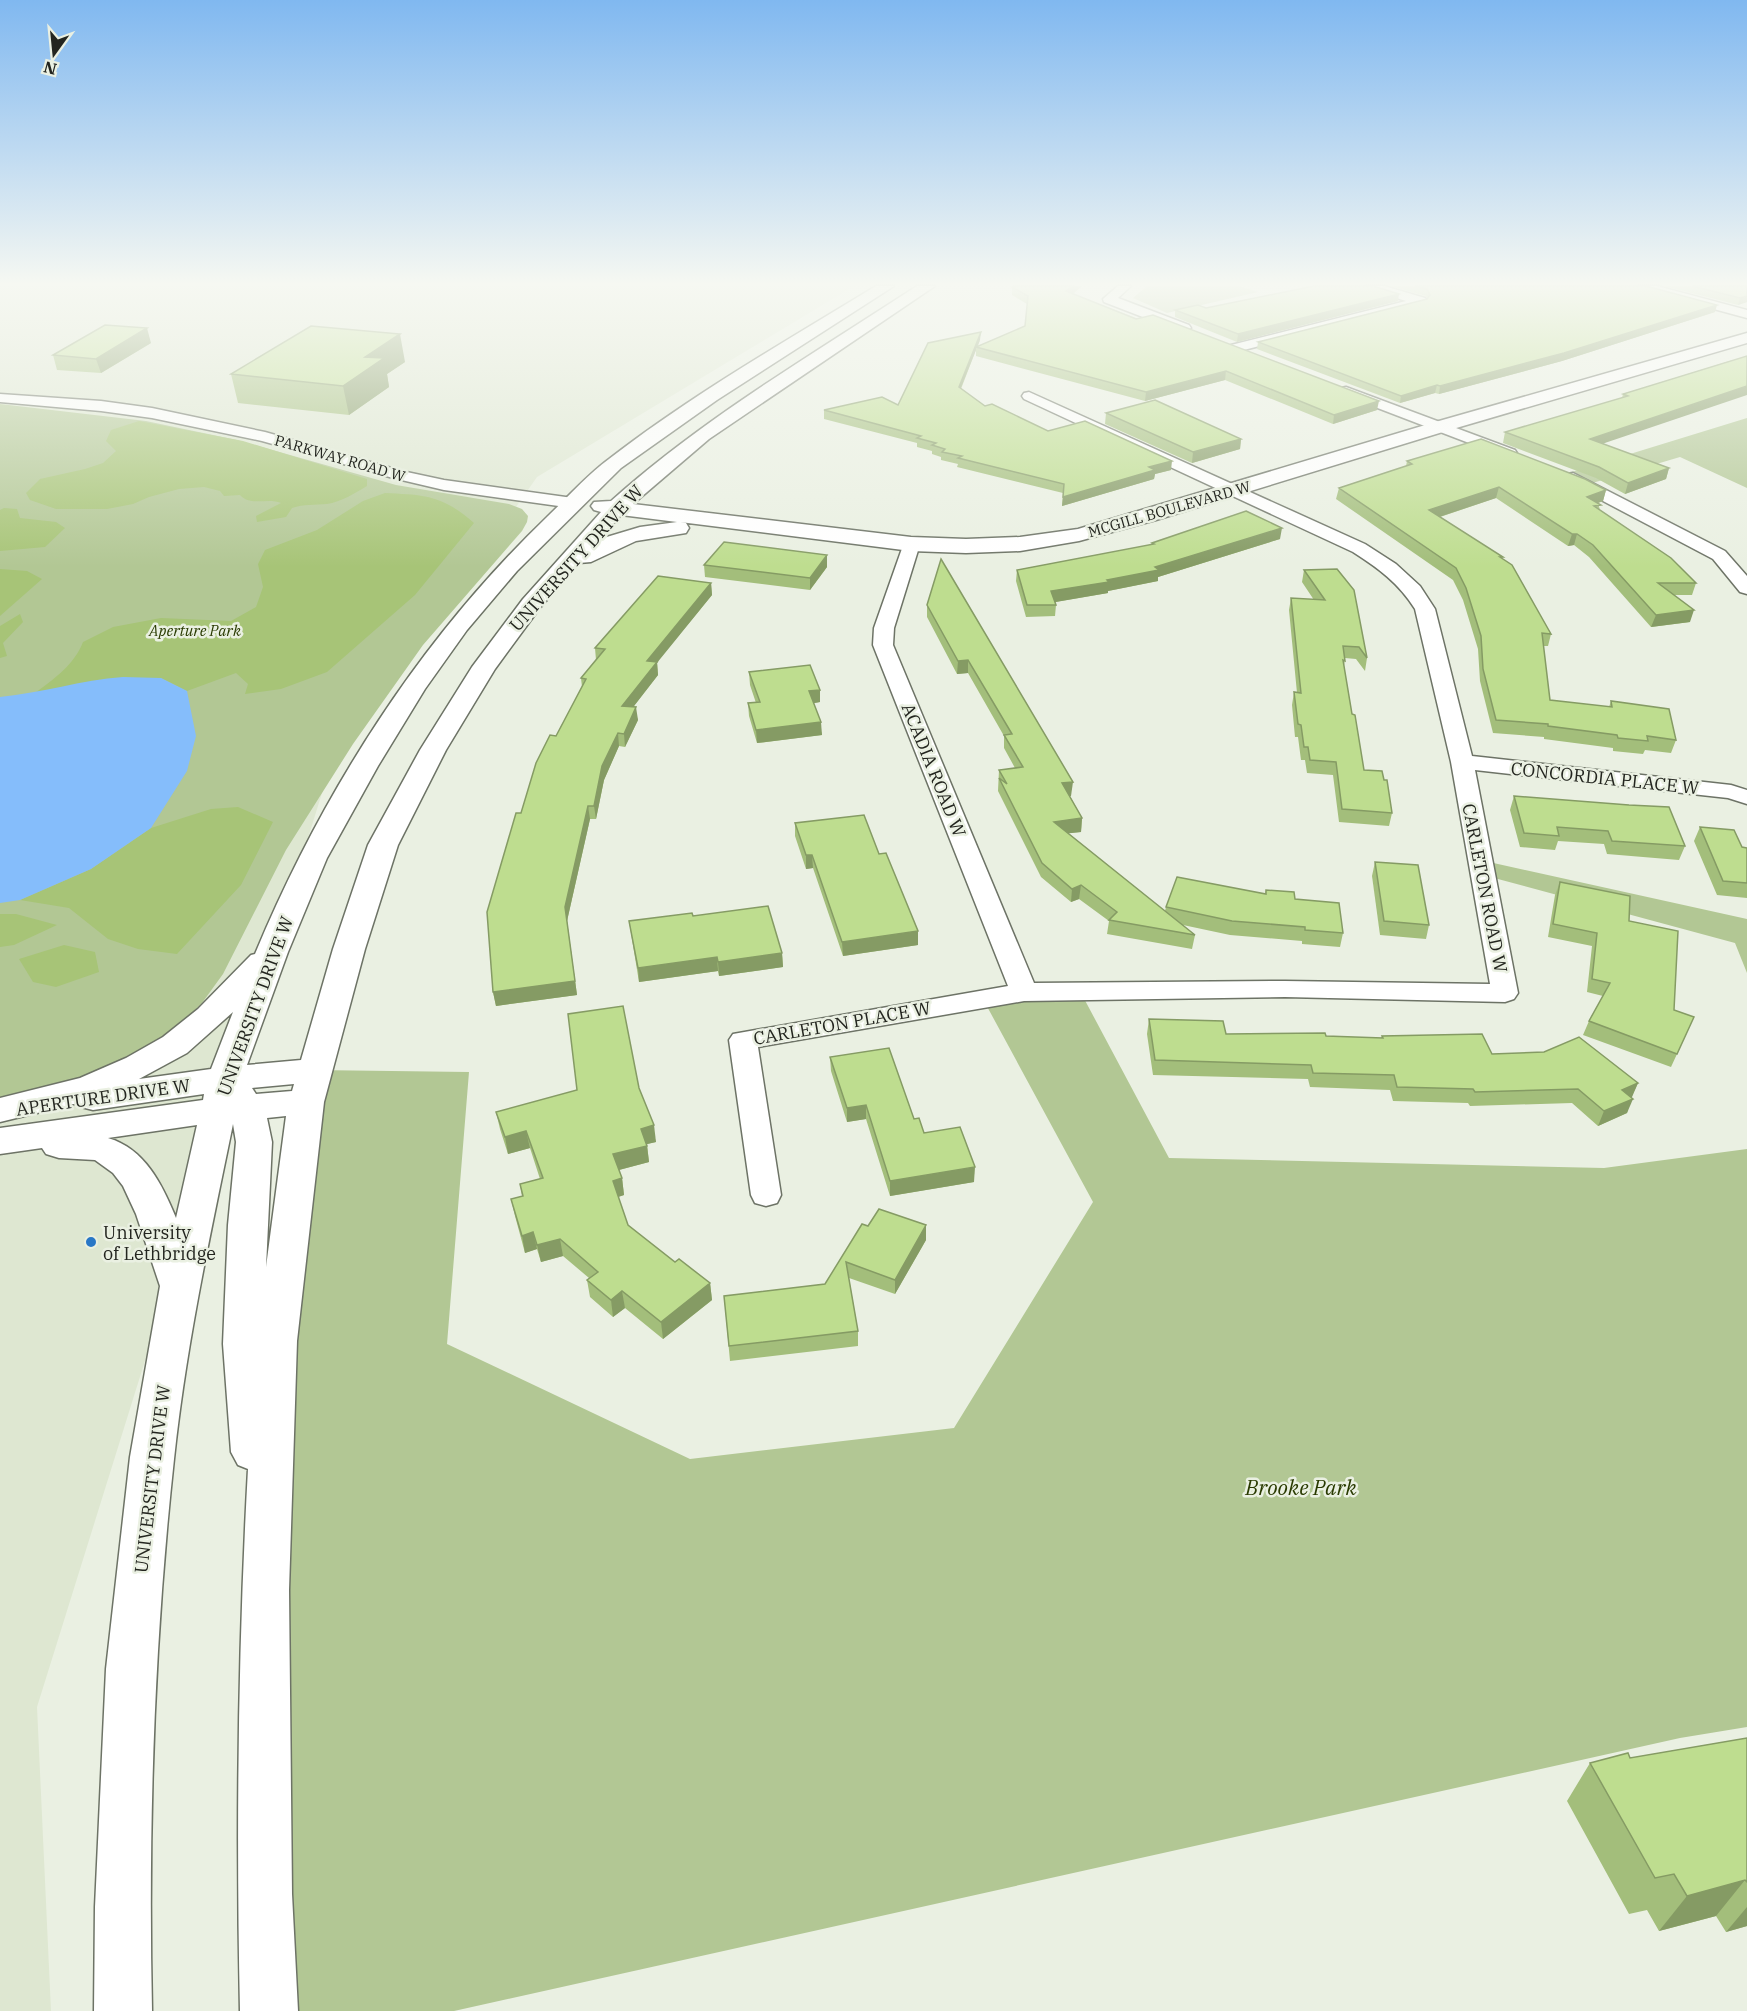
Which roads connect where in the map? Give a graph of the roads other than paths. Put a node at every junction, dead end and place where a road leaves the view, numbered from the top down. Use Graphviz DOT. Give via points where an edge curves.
graph roads {
  1 [pos="738,380"];
  2 [pos="785,380"];
  3 [pos="1602,380"];
  4 [pos="1329,385"];
  5 [pos="1029,396"];
  6 [pos="0,398"];
  7 [pos="683,415"];
  8 [pos="1439,427"];
  9 [pos="1521,458"];
  10 [pos="1554,470"];
  11 [pos="1233,492"];
  12 [pos="573,503"];
  13 [pos="616,508"];
  14 [pos="767,525"];
  15 [pos="911,544"];
  16 [pos="557,575"];
  17 [pos="1747,588"];
  18 [pos="483,667"];
  19 [pos="1462,762"];
  20 [pos="1747,797"];
  21 [pos="272,952"];
  22 [pos="1024,992"];
  23 [pos="310,1086"];
  24 [pos="229,1099"];
  25 [pos="0,1111"];
  26 [pos="0,1142"];
  27 [pos="766,1195"];
  28 [pos="180,1286"];
  29 [pos="265,1590"];
  30 [pos="123,2011"];
  31 [pos="269,2011"];
  1 -- 7 [label="main road, UNIVERSITY DRIVE W"];
  2 -- 13 [label="main road, UNIVERSITY DRIVE W" via="702,435"];
  3 -- 8 [label="main road, MCGILL BOULEVARD W"];
  4 -- 8 [label="street"];
  5 -- 11 [label="street, CARLETON ROAD W"];
  6 -- 12 [label="street, PARKWAY ROAD W" via="152,413 266,437 433,483"];
  7 -- 12 [label="main road, UNIVERSITY DRIVE W" via="614,464"];
  7 -- 13 [label="main road" via="673,434 627,479 612,501"];
  8 -- 9 [label="street"];
  8 -- 11 [label="main road, MCGILL BOULEVARD W"];
  10 -- 17 [label="street" via="1589,484 1719,555"];
  11 -- 15 [label="main road, MCGILL BOULEVARD W" via="1079,535 1020,544"];
  11 -- 19 [label="street, CARLETON ROAD W" via="1359,548 1390,568 1413,590 1425,609"];
  12 -- 13 [label="main road, MCGILL BOULEVARD W"];
  12 -- 18 [label="main road" via="572,526 526,585"];
  12 -- 21 [label="main road, UNIVERSITY DRIVE W" via="509,566 413,688 312,858"];
  13 -- 14 [label="main road, MCGILL BOULEVARD W"];
  13 -- 16 [label="main road, UNIVERSITY DRIVE W"];
  14 -- 15 [label="main road, MCGILL BOULEVARD W"];
  14 -- 16 [label="main road" via="687,527 632,534 598,547"];
  15 -- 22 [label="street, ACADIA ROAD W" via="882,645"];
  16 -- 18 [label="main road, UNIVERSITY DRIVE W"];
  18 -- 23 [label="main road, UNIVERSITY DRIVE W" via="383,845"];
  19 -- 20 [label="street, CONCORDIA PLACE W" via="1731,792"];
  19 -- 22 [label="street, CARLETON ROAD W" via="1505,993 1285,989"];
  21 -- 24 [label="main road, UNIVERSITY DRIVE W"];
  21 -- 25 [label="main road" via="210,1017 166,1050 90,1088"];
  22 -- 27 [label="street, CARLETON PLACE W" via="743,1041"];
  23 -- 24 [label="main road, APERTURE DRIVE W"];
  23 -- 29 [label="main road, UNIVERSITY DRIVE W" via="276,1341"];
  24 -- 25 [label="main road, APERTURE DRIVE W"];
  24 -- 26 [label="main road, APERTURE DRIVE W"];
  24 -- 28 [label="main road, UNIVERSITY DRIVE W"];
  24 -- 29 [label="main road" via="252,1126 254,1142 244,1344"];
  26 -- 28 [label="main road" via="87,1145 115,1155 133,1172 150,1200"];
  28 -- 30 [label="main road, UNIVERSITY DRIVE W" via="152,1457 131,1669 122,1907"];
  29 -- 31 [label="main road, UNIVERSITY DRIVE W"];
}
